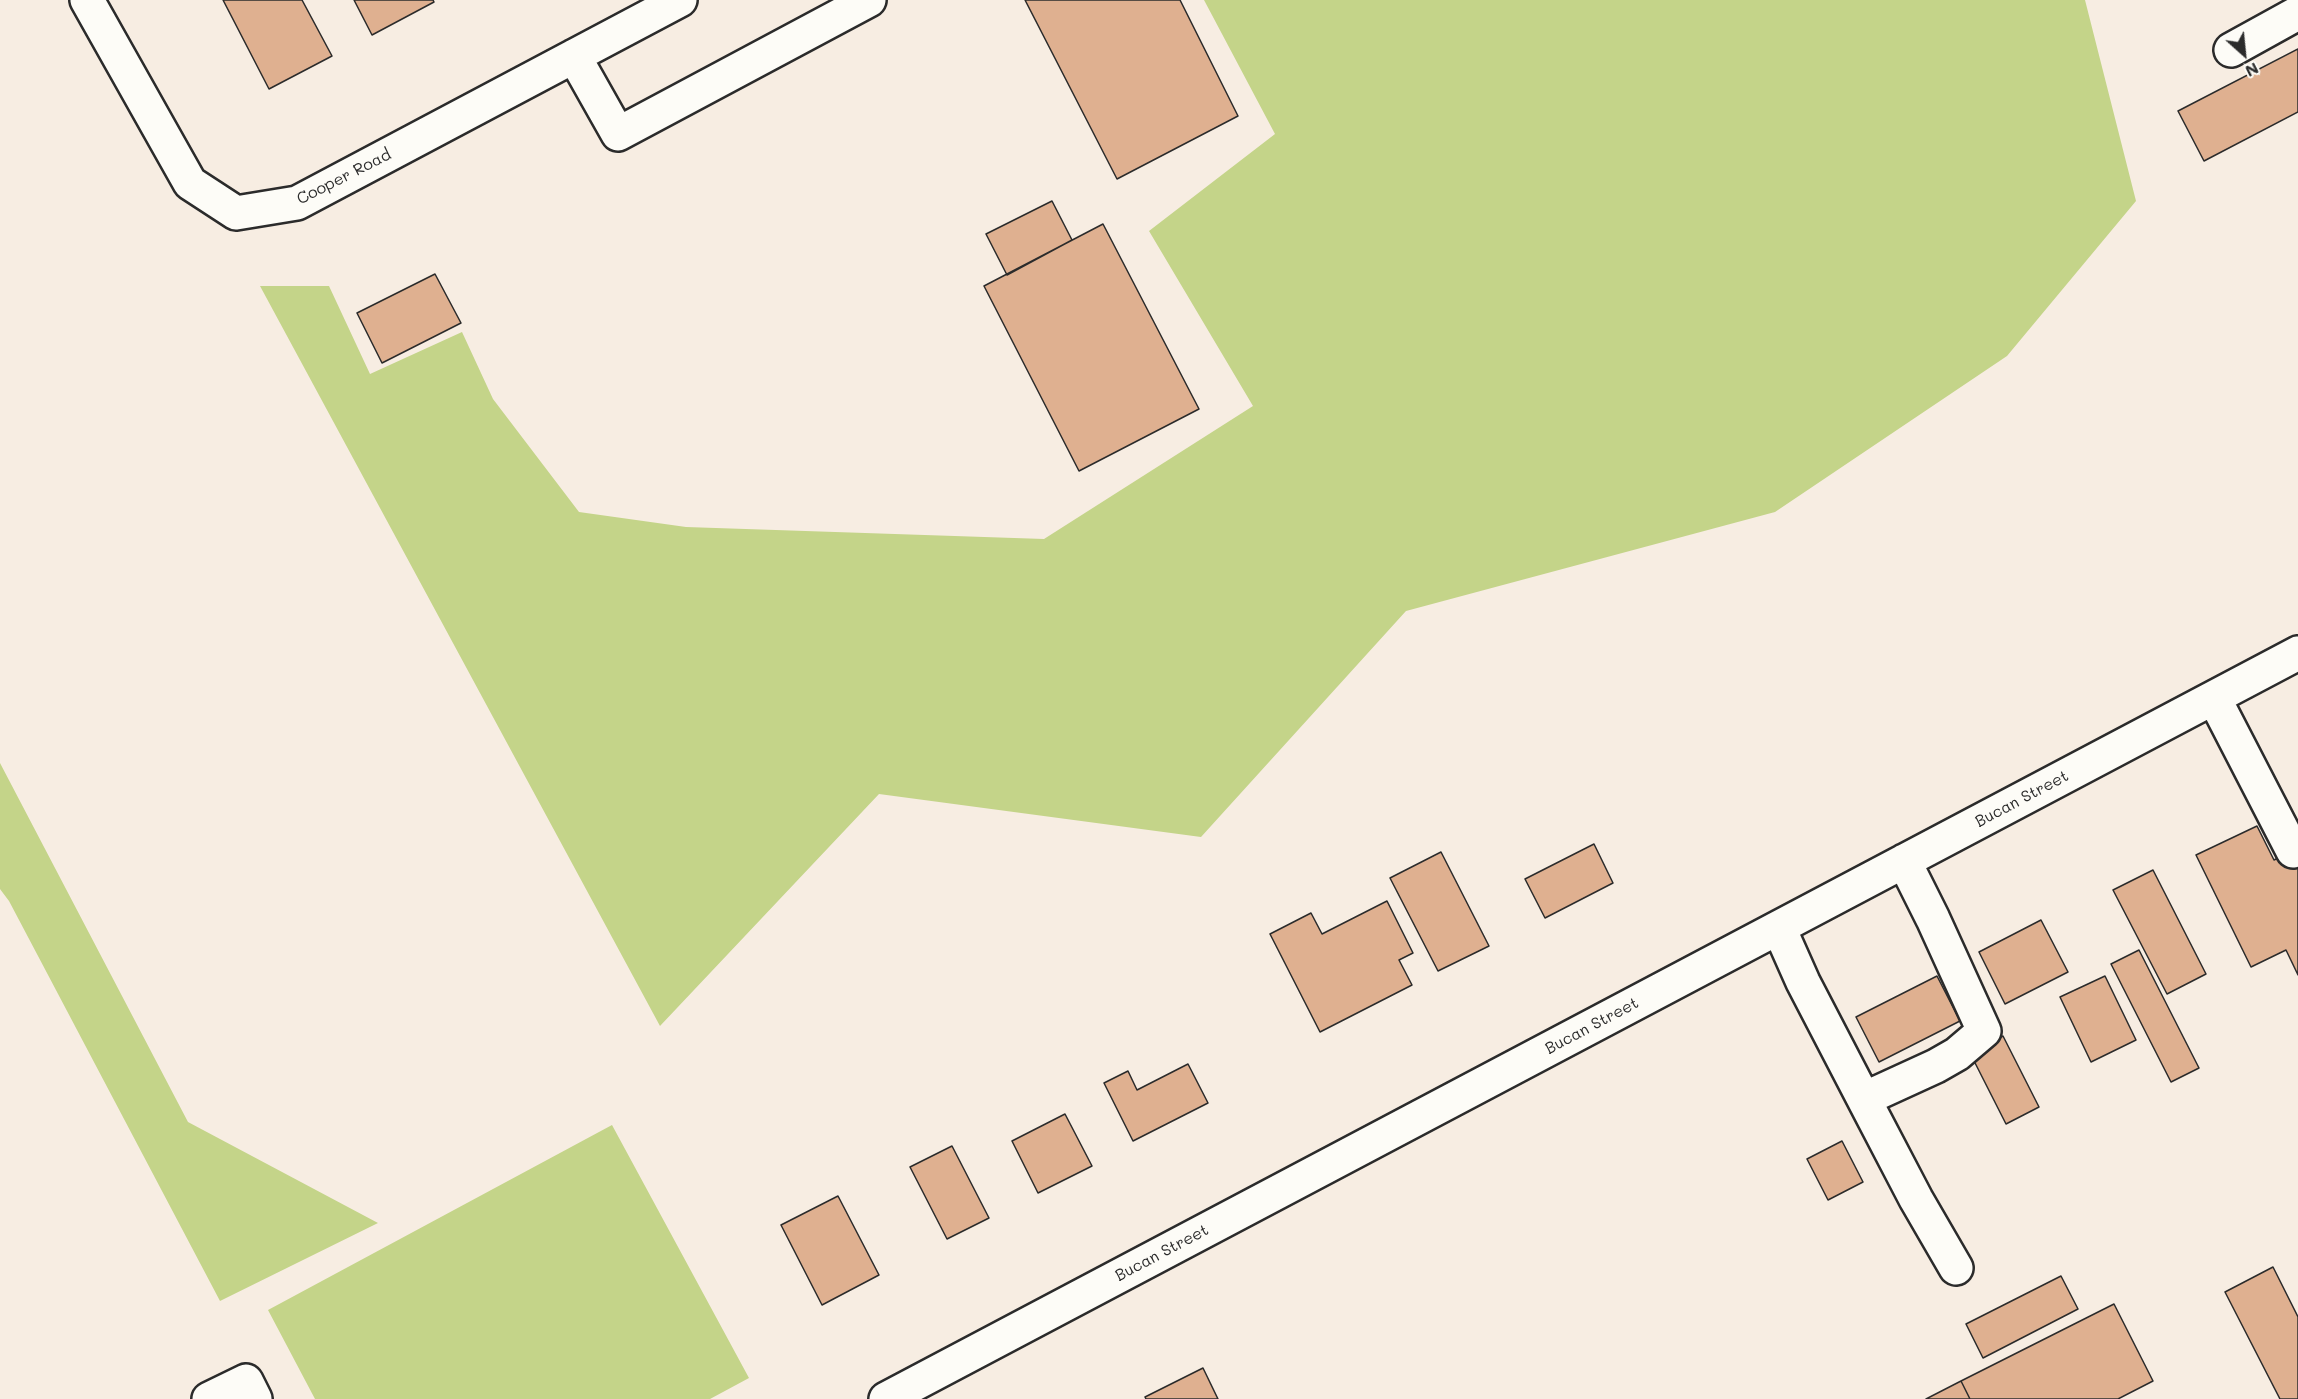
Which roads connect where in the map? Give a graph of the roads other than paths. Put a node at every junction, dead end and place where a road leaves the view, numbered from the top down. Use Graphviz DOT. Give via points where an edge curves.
graph roads {
  1 [pos="87,0"];
  2 [pos="680,0"];
  3 [pos="868,0"];
  4 [pos="2298,13"];
  5 [pos="2231,50"];
  6 [pos="574,56"];
  7 [pos="2298,653"];
  8 [pos="2214,698"];
  9 [pos="2293,851"];
  10 [pos="1904,861"];
  11 [pos="1779,928"];
  12 [pos="1864,1099"];
  13 [pos="1956,1268"];
  14 [pos="209,1399"];
  15 [pos="255,1399"];
  16 [pos="886,1399"];
  1 -- 6 [label="street, Cooper Road" via="189,183 236,213 297,203"];
  2 -- 6 [label="street, Cooper Road"];
  3 -- 6 [label="street" via="618,135"];
  4 -- 5 [label="street"];
  7 -- 8 [label="street, Bucan Street"];
  8 -- 9 [label="street"];
  8 -- 10 [label="street, Bucan Street"];
  10 -- 11 [label="street, Bucan Street"];
  10 -- 12 [label="street" via="1984,1031 1936,1066"];
  11 -- 12 [label="street"];
  11 -- 16 [label="street, Bucan Street"];
  12 -- 13 [label="street"];
  14 -- 15 [label="street" via="246,1381"];
}
